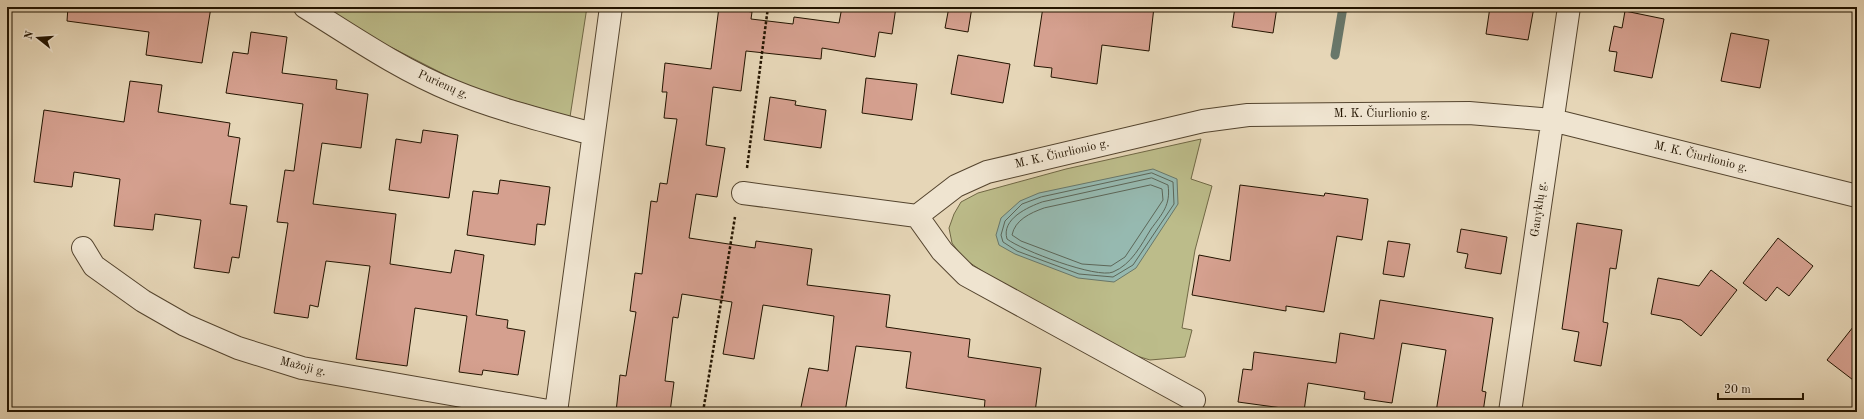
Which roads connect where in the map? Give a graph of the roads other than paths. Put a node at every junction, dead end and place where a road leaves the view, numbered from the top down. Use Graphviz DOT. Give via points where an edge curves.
graph roads {
  1 [pos="305,7"];
  2 [pos="611,7"];
  3 [pos="1569,7"];
  4 [pos="1552,120"];
  5 [pos="593,134"];
  6 [pos="743,194"];
  7 [pos="1857,196"];
  8 [pos="917,216"];
  9 [pos="83,248"];
  10 [pos="1194,400"];
  11 [pos="555,412"];
  12 [pos="1510,412"];
  1 -- 5 [label="street, Purienų g." via="394,62 452,90 502,110"];
  2 -- 5 [label="street"];
  3 -- 4 [label="street, Ganyklų g."];
  4 -- 7 [label="street, M. K. Čiurlionio g."];
  4 -- 8 [label="street, M. K. Čiurlionio g." via="1469,113 1248,115 1203,121 987,172 956,186"];
  4 -- 12 [label="street, Ganyklų g."];
  5 -- 11 [label="street"];
  6 -- 8 [label="street"];
  8 -- 10 [label="street" via="942,252 966,275"];
  9 -- 11 [label="street, Mažoji g." via="94,266 143,301 185,325 238,348 302,368"];
}
